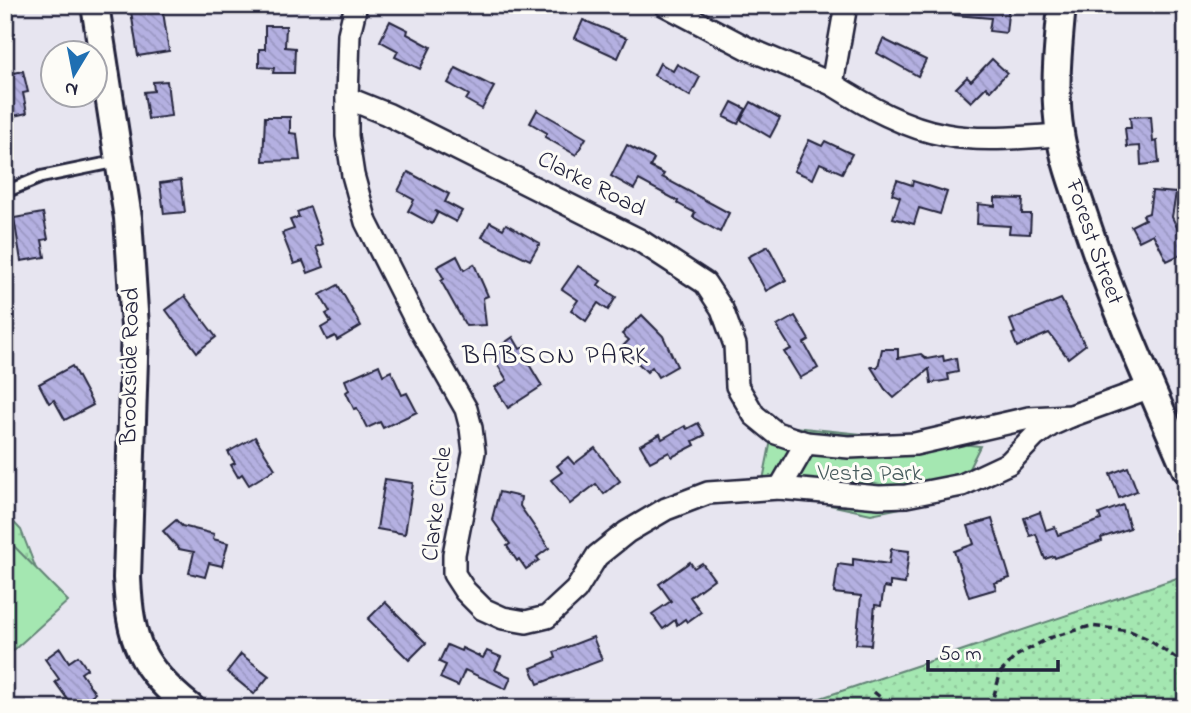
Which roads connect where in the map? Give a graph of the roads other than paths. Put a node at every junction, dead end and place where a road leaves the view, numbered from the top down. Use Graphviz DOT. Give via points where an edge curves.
graph roads {
  1 [pos="95,5"];
  2 [pos="356,5"];
  3 [pos="665,5"];
  4 [pos="846,5"];
  5 [pos="1062,5"];
  6 [pos="832,84"];
  7 [pos="347,98"];
  8 [pos="1060,135"];
  9 [pos="119,162"];
  10 [pos="5,192"];
  11 [pos="1152,387"];
  12 [pos="1072,416"];
  13 [pos="806,443"];
  14 [pos="1186,469"];
  15 [pos="780,488"];
  16 [pos="191,708"];
  1 -- 9 [label="street, Brookside Road"];
  2 -- 7 [label="street" via="348,44"];
  3 -- 6 [label="street" via="749,49"];
  4 -- 6 [label="street"];
  5 -- 8 [label="street, Forest Street" via="1056,69"];
  6 -- 8 [label="street" via="885,114 945,135 982,139"];
  7 -- 13 [label="street, Clarke Road" via="628,234 705,284 722,309 735,345 737,386 754,415 776,433"];
  7 -- 15 [label="street, Clarke Circle" via="347,136 366,222 466,409 474,452 454,574 483,609 526,622 547,617 576,590 597,555 666,509 708,493"];
  8 -- 11 [label="street, Forest Street" via="1096,253"];
  9 -- 10 [label="lane" via="41,177"];
  9 -- 16 [label="street, Brookside Road" via="128,218 135,327 128,610 144,659"];
  11 -- 12 [label="street, Clarke Road"];
  11 -- 14 [label="street, Forest Street"];
  12 -- 13 [label="street, Clarke Road" via="1029,418 915,444 849,447"];
  12 -- 15 [label="street, Clarke Circle" via="1035,436 1010,463 962,485 879,497"];
  13 -- 15 [label="street"];
}
